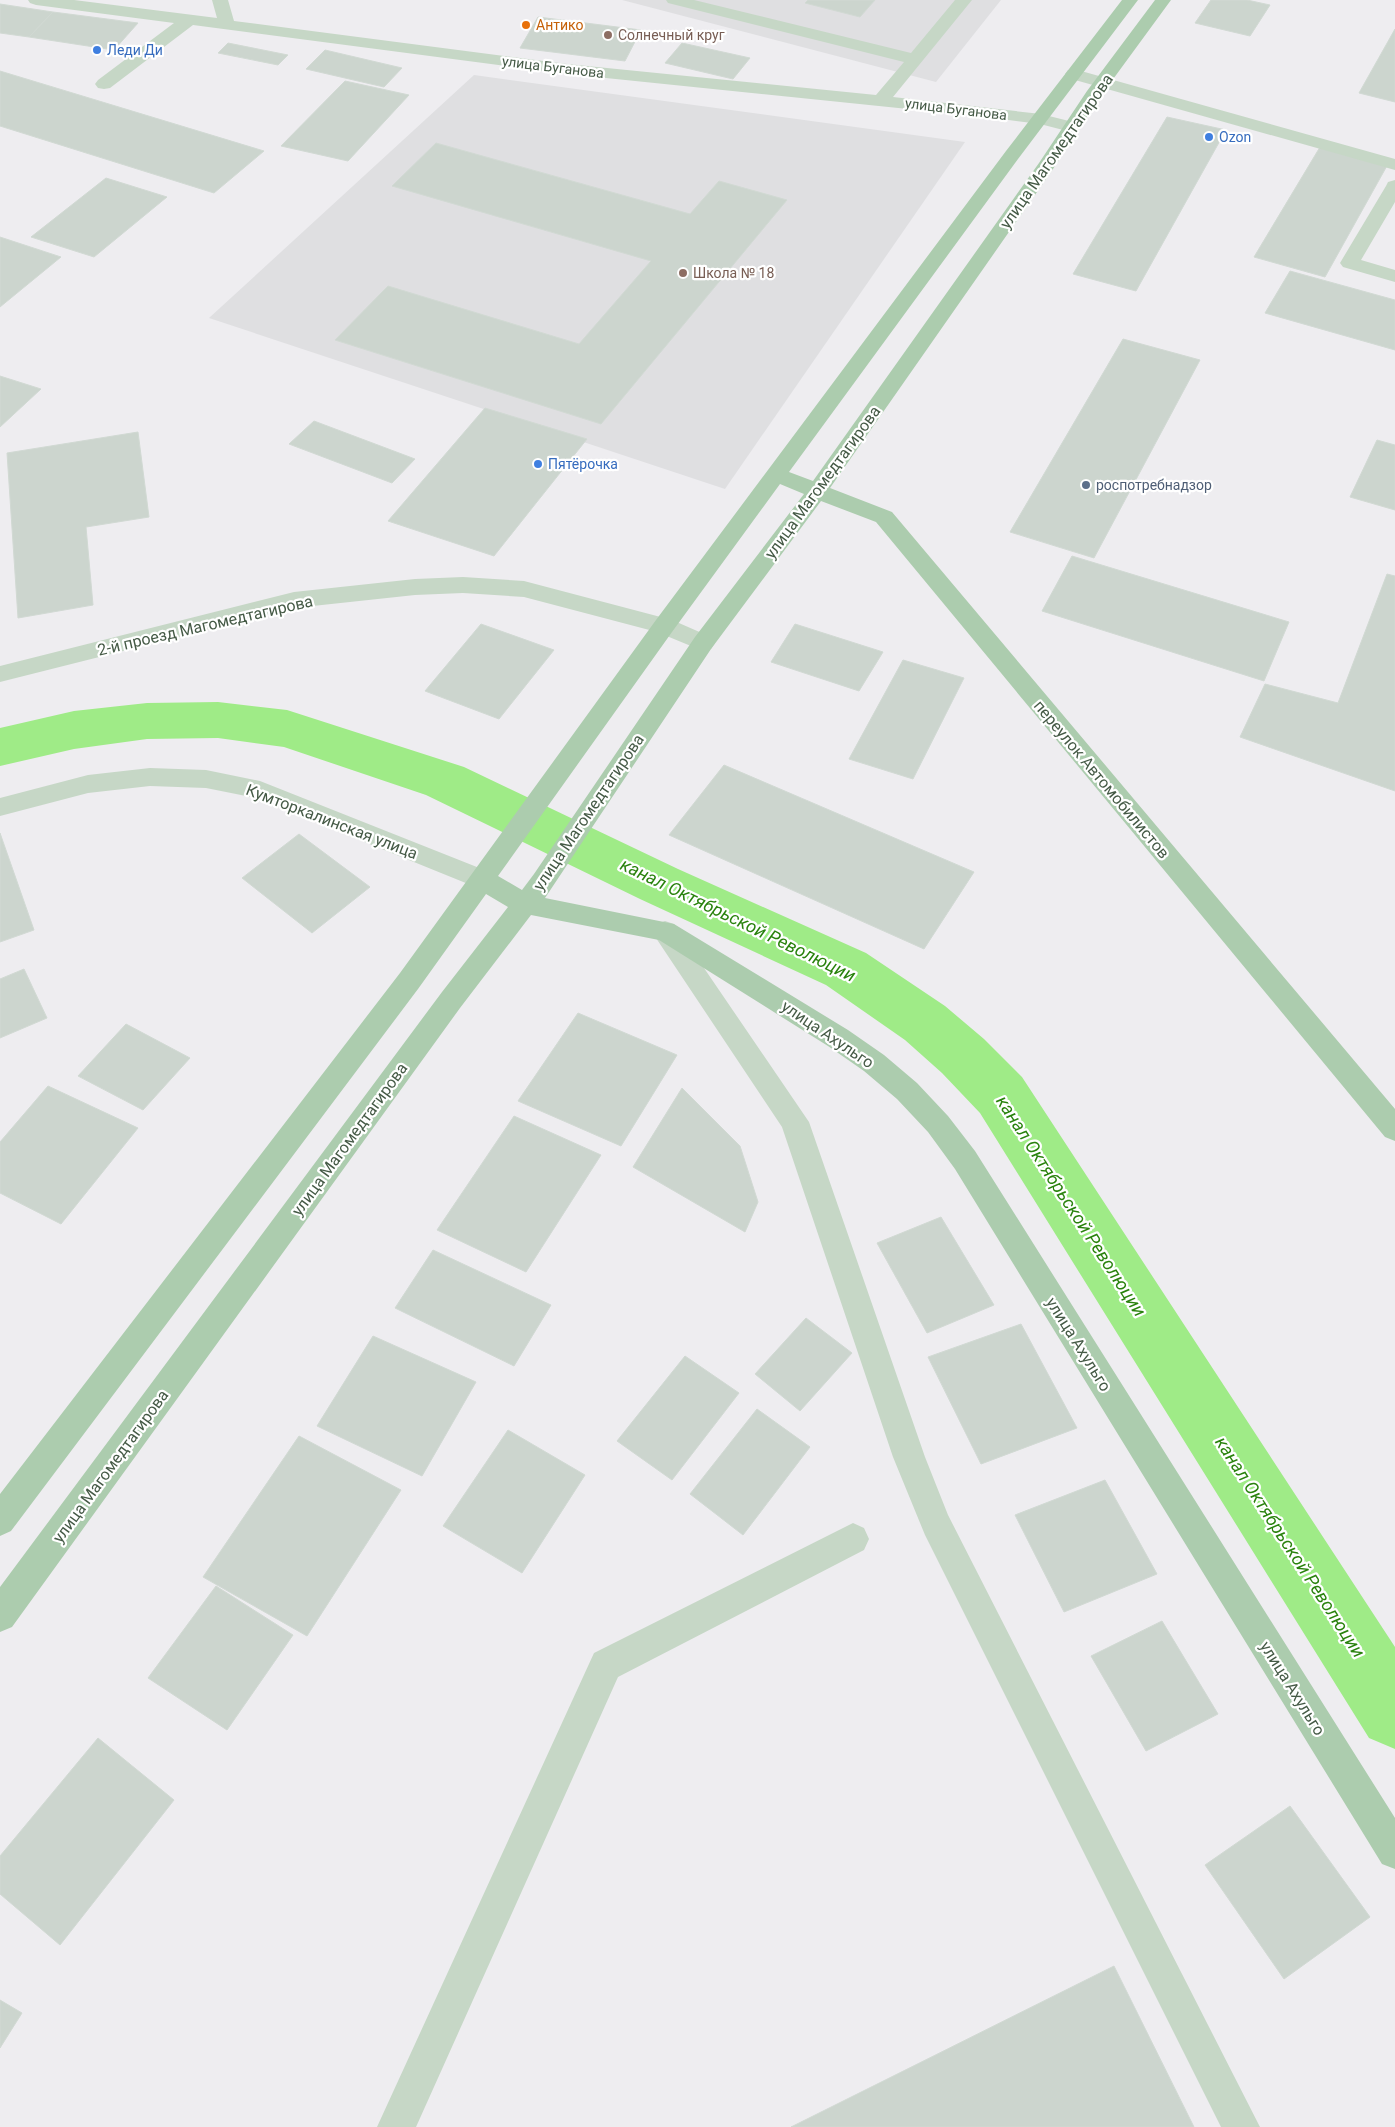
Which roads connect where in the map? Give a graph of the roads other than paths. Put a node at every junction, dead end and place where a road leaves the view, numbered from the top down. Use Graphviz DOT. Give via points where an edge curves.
graph roads {
  1 [pos="36,0"];
  2 [pos="220,0"];
  3 [pos="674,0"];
  4 [pos="964,0"];
  5 [pos="1130,0"];
  6 [pos="1164,0"];
  7 [pos="189,20"];
  8 [pos="226,25"];
  9 [pos="914,59"];
  10 [pos="1074,74"];
  11 [pos="1103,83"];
  12 [pos="104,84"];
  13 [pos="881,100"];
  14 [pos="1041,119"];
  15 [pos="1071,127"];
  16 [pos="1395,165"];
  17 [pos="1395,186"];
  18 [pos="1395,276"];
  19 [pos="776,475"];
  20 [pos="817,491"];
  21 [pos="664,626"];
  22 [pos="703,643"];
  23 [pos="0,674"];
  24 [pos="0,807"];
  25 [pos="490,870"];
  26 [pos="525,904"];
  27 [pos="665,931"];
  28 [pos="1395,1129"];
  29 [pos="0,1520"];
  30 [pos="853,1539"];
  31 [pos="0,1616"];
  32 [pos="1395,1851"];
  33 [pos="396,2127"];
  34 [pos="1241,2127"];
  1 -- 7 [label="street, улица Буганова"];
  2 -- 8 [label="street"];
  3 -- 9 [label="street"];
  4 -- 9 [label="street"];
  5 -- 10 [label="main road, улица Магомедтагирова"];
  6 -- 11 [label="main road, улица Магомедтагирова"];
  7 -- 8 [label="street, улица Буганова"];
  7 -- 12 [label="street"];
  8 -- 13 [label="street, улица Буганова" via="568,70"];
  9 -- 13 [label="street"];
  10 -- 11 [label="street"];
  10 -- 14 [label="main road, улица Магомедтагирова"];
  11 -- 15 [label="main road, улица Магомедтагирова"];
  11 -- 16 [label="street"];
  13 -- 14 [label="street, улица Буганова"];
  14 -- 15 [label="street, улица Буганова"];
  14 -- 19 [label="main road, улица Магомедтагирова"];
  15 -- 20 [label="main road, улица Магомедтагирова"];
  17 -- 18 [label="street" via="1350,263"];
  19 -- 20 [label="main road, переулок Автомобилистов"];
  19 -- 21 [label="main road, улица Магомедтагирова"];
  20 -- 22 [label="main road, улица Магомедтагирова"];
  20 -- 28 [label="main road, переулок Автомобилистов" via="884,517"];
  21 -- 22 [label="street, 2-й проезд Магомедтагирова"];
  21 -- 23 [label="street, 2-й проезд Магомедтагирова" via="524,589 463,585 416,587 294,600"];
  21 -- 25 [label="main road, улица Магомедтагирова"];
  22 -- 26 [label="main road, улица Магомедтагирова"];
  24 -- 25 [label="street, Кумторкалинская улица" via="88,784 150,777 206,778 260,790"];
  25 -- 26 [label="main road"];
  25 -- 29 [label="main road, улица Магомедтагирова" via="409,982"];
  26 -- 27 [label="main road"];
  26 -- 31 [label="main road, улица Магомедтагирова" via="451,1000"];
  27 -- 32 [label="main road, улица Ахульго" via="874,1063 938,1124 965,1160"];
  27 -- 34 [label="street" via="795,1122 909,1457 936,1524"];
  30 -- 33 [label="street" via="606,1665"];
}
